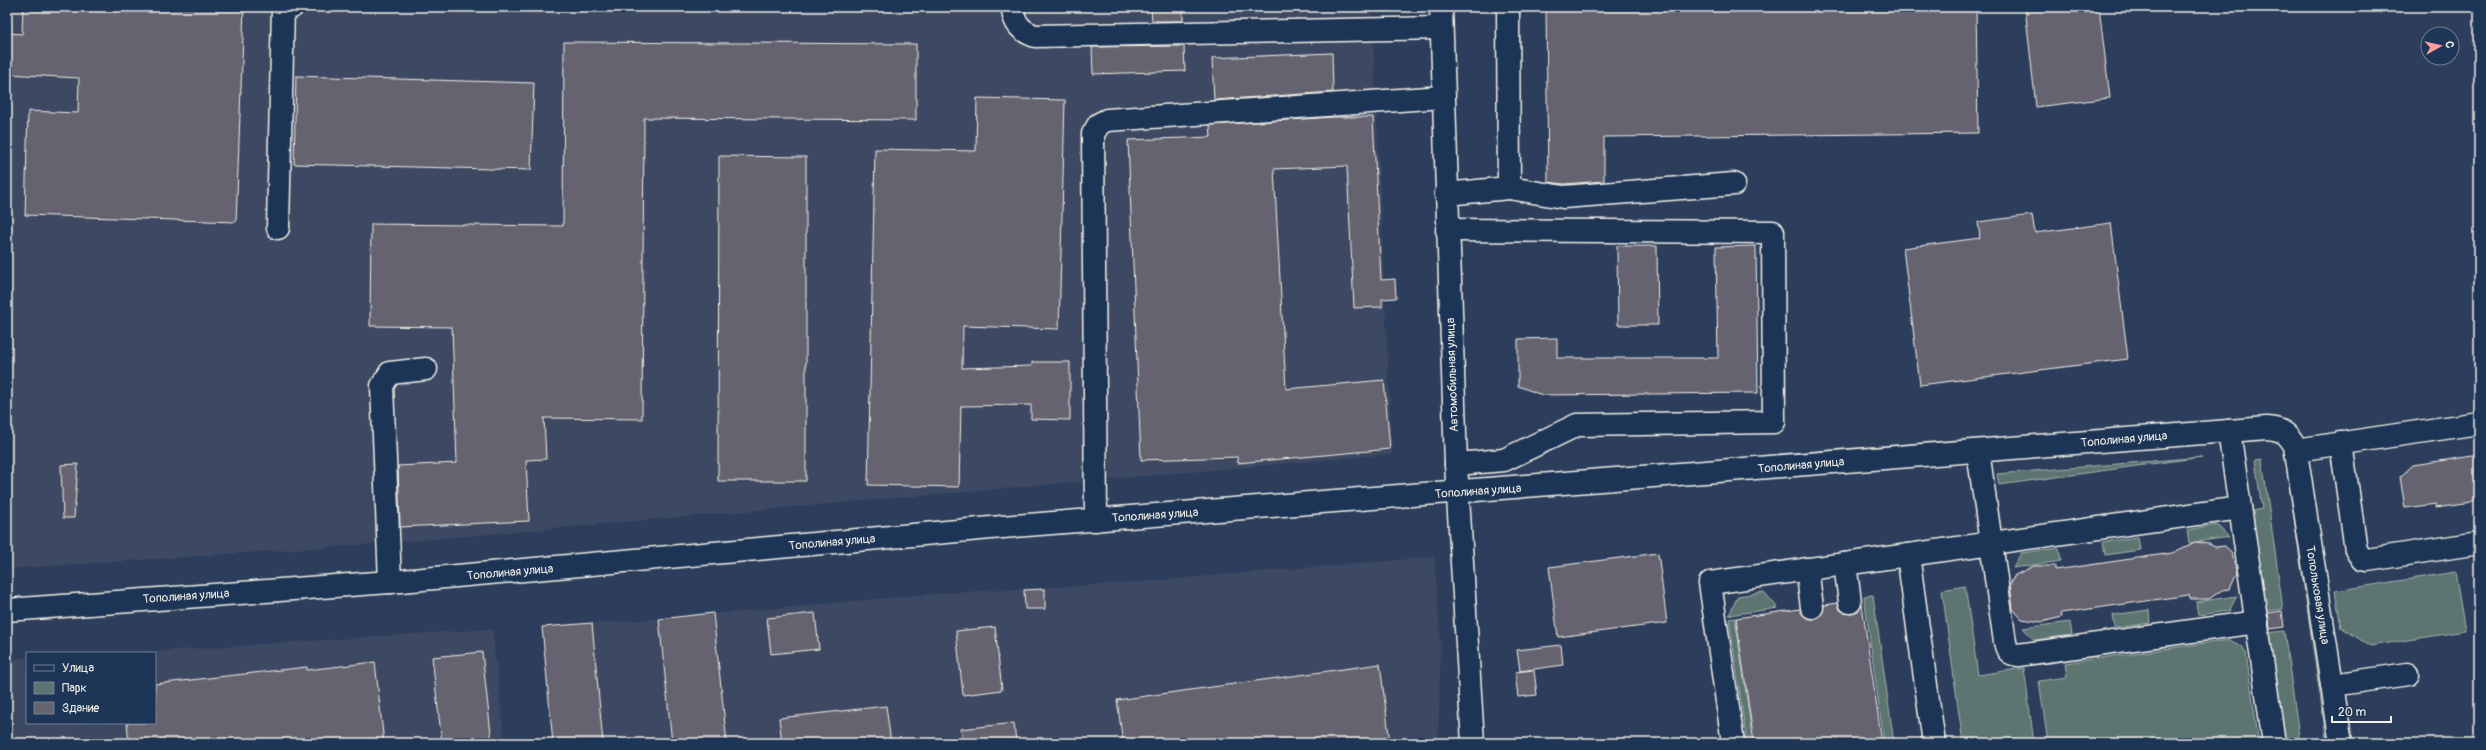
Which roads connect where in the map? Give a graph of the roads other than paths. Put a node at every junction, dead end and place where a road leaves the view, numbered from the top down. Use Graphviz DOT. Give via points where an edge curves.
graph roads {
  1 [pos="292,7"];
  2 [pos="1013,7"];
  3 [pos="1508,7"];
  4 [pos="1441,17"];
  5 [pos="1443,97"];
  6 [pos="1734,184"];
  7 [pos="1509,188"];
  8 [pos="1446,194"];
  9 [pos="278,228"];
  10 [pos="1447,230"];
  11 [pos="426,369"];
  12 [pos="2479,423"];
  13 [pos="2229,431"];
  14 [pos="2341,443"];
  15 [pos="2295,448"];
  16 [pos="1978,451"];
  17 [pos="1456,464"];
  18 [pos="1457,493"];
  19 [pos="2240,508"];
  20 [pos="1096,520"];
  21 [pos="2479,543"];
  22 [pos="1991,544"];
  23 [pos="1908,555"];
  24 [pos="1845,564"];
  25 [pos="1807,569"];
  26 [pos="390,582"];
  27 [pos="1850,602"];
  28 [pos="1812,607"];
  29 [pos="7,610"];
  30 [pos="2257,622"];
  31 [pos="2408,674"];
  32 [pos="2332,685"];
  33 [pos="1473,743"];
  34 [pos="1732,743"];
  35 [pos="1934,743"];
  36 [pos="2274,743"];
  37 [pos="2341,743"];
  1 -- 9 [label="street" via="282,7"];
  2 -- 4 [label="street" via="1017,24 1025,32 1035,36"];
  3 -- 7 [label="street"];
  4 -- 5 [label="street, Автомобильная улица"];
  5 -- 8 [label="street, Автомобильная улица"];
  5 -- 20 [label="street" via="1107,120 1099,124 1093,134"];
  6 -- 7 [label="street" via="1563,197"];
  7 -- 8 [label="street"];
  8 -- 10 [label="street, Автомобильная улица"];
  10 -- 17 [label="street, Автомобильная улица"];
  10 -- 17 [label="street" via="1773,232 1774,422 1577,425 1504,460"];
  11 -- 26 [label="street" via="390,373 382,386"];
  12 -- 14 [label="street"];
  13 -- 15 [label="street, Тополиная улица" via="2280,429 2290,436"];
  13 -- 16 [label="street, Тополиная улица"];
  13 -- 19 [label="street"];
  14 -- 15 [label="street"];
  14 -- 21 [label="street" via="2356,550 2362,558 2367,560"];
  15 -- 32 [label="street, Топольковая улица"];
  16 -- 18 [label="street, Тополиная улица"];
  16 -- 22 [label="street"];
  17 -- 18 [label="street, Автомобильная улица"];
  18 -- 20 [label="street, Тополиная улица"];
  18 -- 33 [label="street, Автомобильная улица"];
  19 -- 22 [label="street"];
  19 -- 30 [label="street"];
  20 -- 26 [label="street, Тополиная улица"];
  22 -- 23 [label="street"];
  22 -- 30 [label="street" via="2005,642 2011,654"];
  23 -- 24 [label="street"];
  23 -- 35 [label="street"];
  24 -- 25 [label="street"];
  24 -- 27 [label="street"];
  25 -- 28 [label="street"];
  25 -- 34 [label="street" via="1710,583"];
  26 -- 29 [label="street, Тополиная улица"];
  30 -- 36 [label="street"];
  31 -- 32 [label="street"];
  32 -- 37 [label="street, Топольковая улица"];
}
